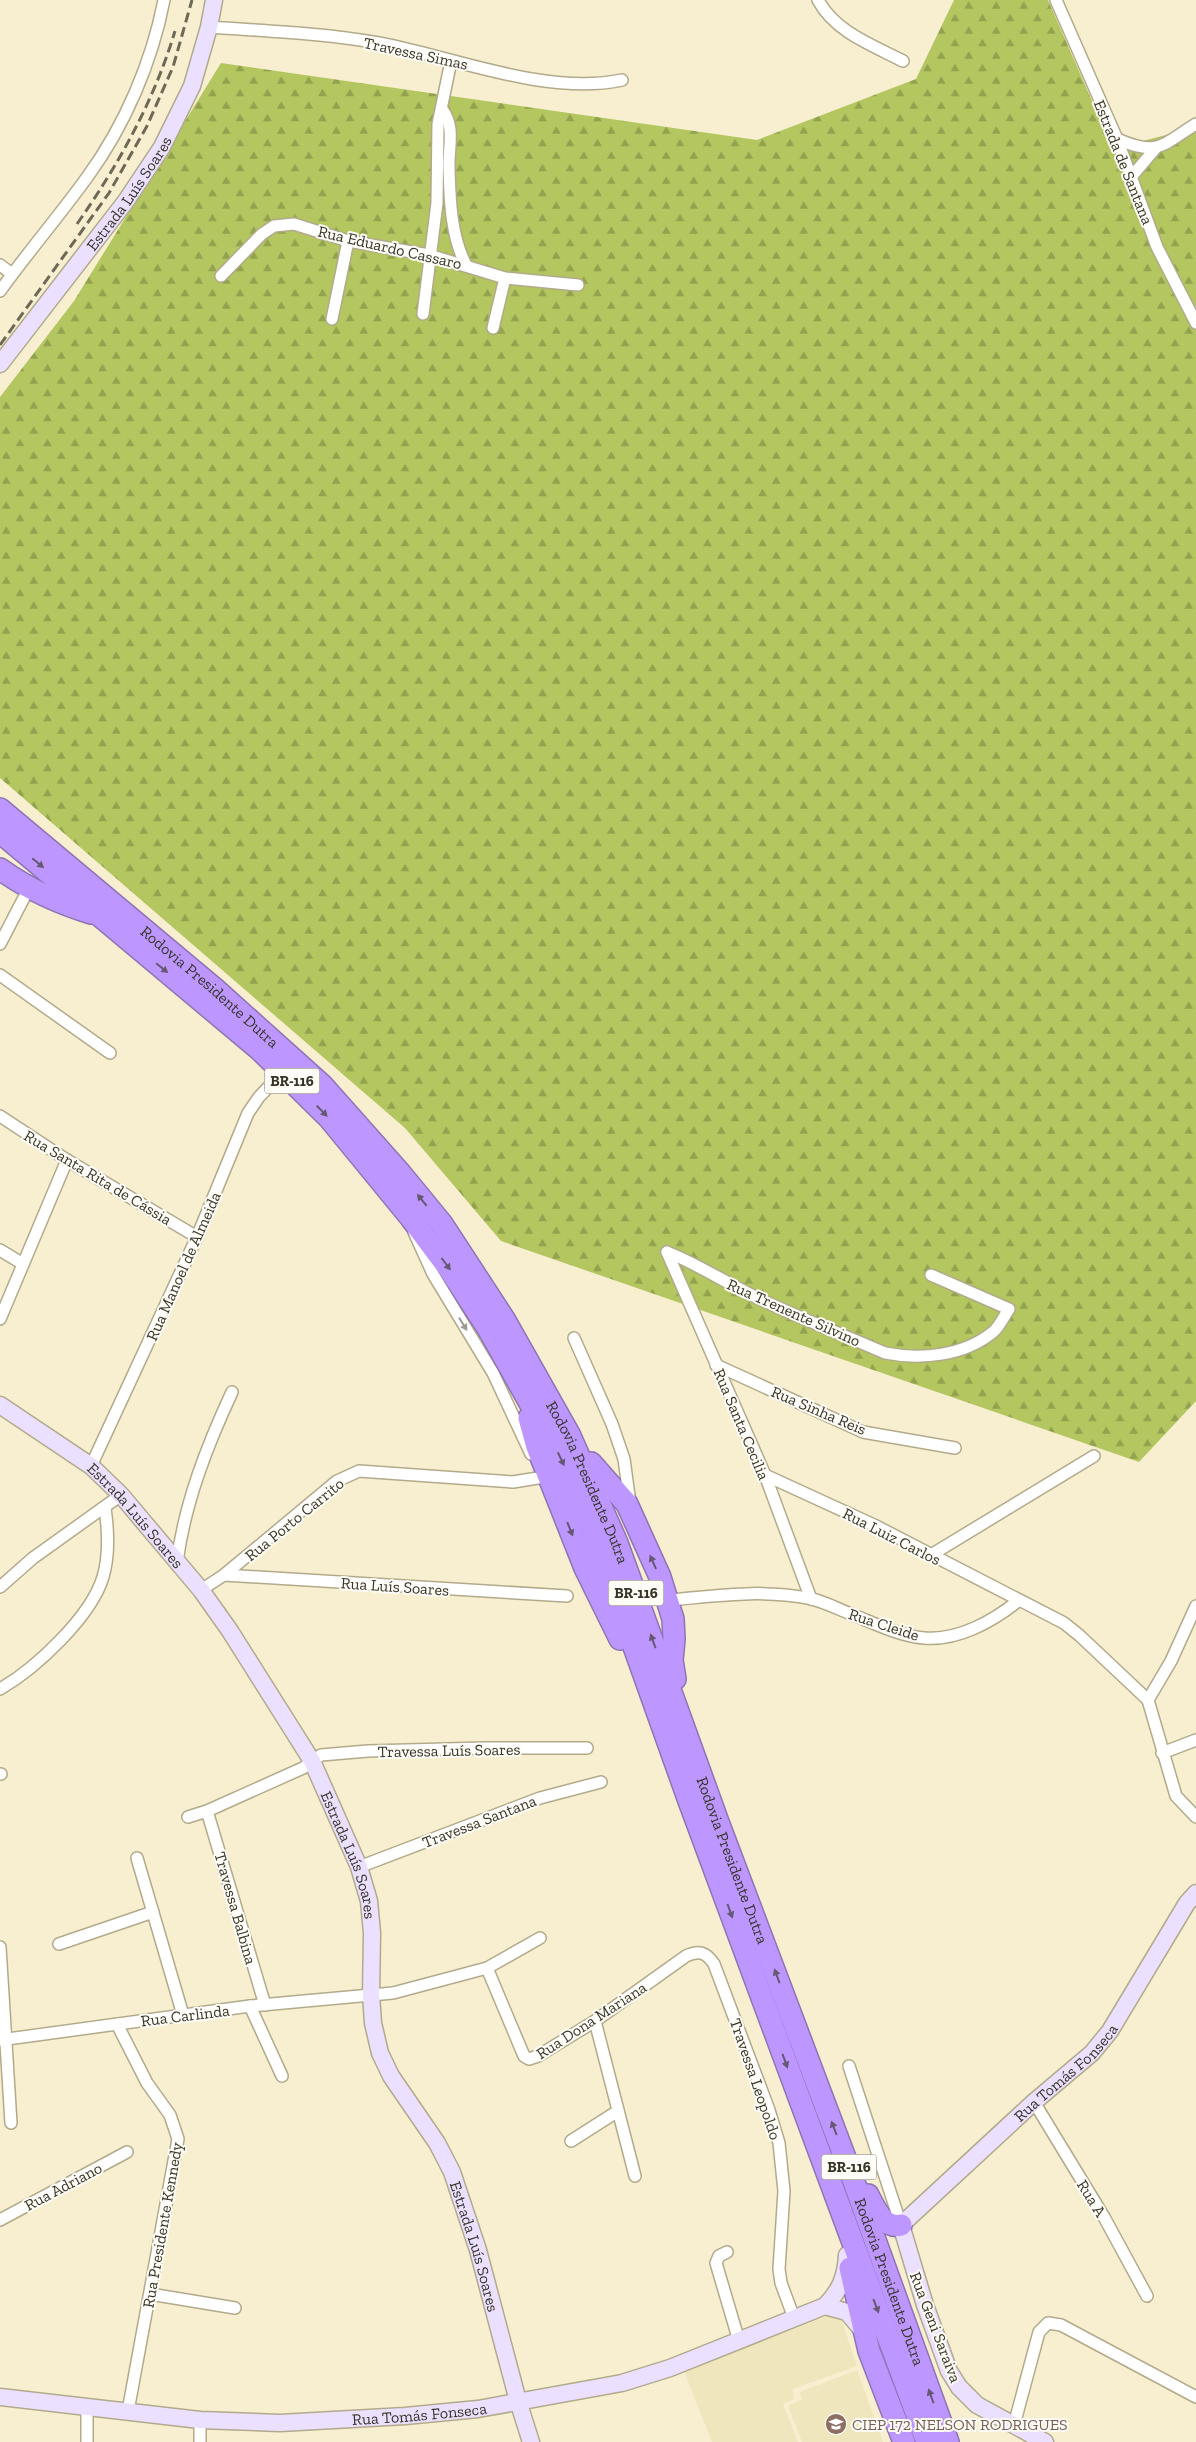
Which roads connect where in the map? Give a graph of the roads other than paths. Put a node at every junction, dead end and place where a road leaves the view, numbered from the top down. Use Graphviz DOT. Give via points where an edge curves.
graph roads {
  1 [pos="164,0"];
  2 [pos="214,0"];
  3 [pos="818,0"];
  4 [pos="1056,0"];
  5 [pos="209,27"];
  6 [pos="451,61"];
  7 [pos="902,62"];
  8 [pos="622,80"];
  9 [pos="442,109"];
  10 [pos="1196,124"];
  11 [pos="1117,138"];
  12 [pos="1155,149"];
  13 [pos="1132,176"];
  14 [pos="348,241"];
  15 [pos="429,255"];
  16 [pos="466,264"];
  17 [pos="0,265"];
  18 [pos="12,274"];
  19 [pos="221,276"];
  20 [pos="505,278"];
  21 [pos="578,285"];
  22 [pos="0,291"];
  23 [pos="423,314"];
  24 [pos="332,319"];
  25 [pos="1196,323"];
  26 [pos="493,328"];
  27 [pos="0,364"];
  28 [pos="0,800"];
  29 [pos="0,809"];
  30 [pos="0,832"];
  31 [pos="0,869"];
  32 [pos="29,888"];
  33 [pos="102,917"];
  34 [pos="140,926"];
  35 [pos="0,944"];
  36 [pos="0,974"];
  37 [pos="110,1053"];
  38 [pos="283,1072"];
  39 [pos="0,1116"];
  40 [pos="67,1160"];
  41 [pos="411,1218"];
  42 [pos="197,1237"];
  43 [pos="0,1250"];
  44 [pos="667,1252"];
  45 [pos="23,1264"];
  46 [pos="932,1274"];
  47 [pos="480,1283"];
  48 [pos="0,1319"];
  49 [pos="574,1338"];
  50 [pos="716,1365"];
  51 [pos="521,1386"];
  52 [pos="232,1392"];
  53 [pos="0,1406"];
  54 [pos="955,1448"];
  55 [pos="1094,1456"];
  56 [pos="91,1466"];
  57 [pos="765,1475"];
  58 [pos="548,1481"];
  59 [pos="121,1495"];
  60 [pos="105,1508"];
  61 [pos="632,1512"];
  62 [pos="931,1555"];
  63 [pos="177,1562"];
  64 [pos="224,1575"];
  65 [pos="0,1587"];
  66 [pos="200,1590"];
  67 [pos="567,1596"];
  68 [pos="811,1599"];
  69 [pos="668,1600"];
  70 [pos="1018,1601"];
  71 [pos="1196,1606"];
  72 [pos="0,1689"];
  73 [pos="1148,1700"];
  74 [pos="1196,1740"];
  75 [pos="587,1748"];
  76 [pos="1162,1753"];
  77 [pos="312,1761"];
  78 [pos="601,1782"];
  79 [pos="208,1811"];
  80 [pos="188,1817"];
  81 [pos="1196,1817"];
  82 [pos="137,1858"];
  83 [pos="713,1865"];
  84 [pos="359,1867"];
  85 [pos="746,1894"];
  86 [pos="1193,1902"];
  87 [pos="153,1912"];
  88 [pos="540,1938"];
  89 [pos="59,1944"];
  90 [pos="0,1947"];
  91 [pos="686,1956"];
  92 [pos="487,1968"];
  93 [pos="371,1996"];
  94 [pos="265,2005"];
  95 [pos="250,2006"];
  96 [pos="183,2015"];
  97 [pos="595,2021"];
  98 [pos="117,2024"];
  99 [pos="3,2039"];
  100 [pos="849,2066"];
  101 [pos="282,2076"];
  102 [pos="1034,2102"];
  103 [pos="618,2111"];
  104 [pos="12,2122"];
  105 [pos="571,2141"];
  106 [pos="127,2152"];
  107 [pos="850,2171"];
  108 [pos="635,2176"];
  109 [pos="828,2178"];
  110 [pos="0,2220"];
  111 [pos="901,2226"];
  112 [pos="727,2252"];
  113 [pos="847,2255"];
  114 [pos="888,2277"];
  115 [pos="150,2294"];
  116 [pos="1146,2296"];
  117 [pos="825,2306"];
  118 [pos="235,2308"];
  119 [pos="794,2318"];
  120 [pos="865,2334"];
  121 [pos="739,2341"];
  122 [pos="1196,2396"];
  123 [pos="0,2397"];
  124 [pos="518,2401"];
  125 [pos="87,2407"];
  126 [pos="128,2411"];
  127 [pos="200,2420"];
  128 [pos="1014,2425"];
  129 [pos="901,2438"];
  130 [pos="87,2442"];
  131 [pos="200,2442"];
  132 [pos="532,2442"];
  133 [pos="927,2442"];
  134 [pos="948,2442"];
  135 [pos="1044,2442"];
  1 -- 18 [label="street" via="158,33 130,106 88,176"];
  2 -- 5 [label="main road, Estrada Luís Soares"];
  3 -- 7 [label="street" via="831,20 844,30"];
  4 -- 11 [label="street, Estrada de Santana"];
  5 -- 6 [label="street, Travessa Simas" via="306,33 380,44"];
  5 -- 27 [label="main road, Estrada Luís Soares" via="192,86 162,147 126,202"];
  6 -- 8 [label="street, Travessa Simas" via="569,84"];
  6 -- 9 [label="street"];
  9 -- 15 [label="street" via="438,124 437,203"];
  9 -- 16 [label="street" via="452,136 448,168 454,232"];
  10 -- 12 [label="street"];
  11 -- 12 [label="street" via="1139,148"];
  11 -- 13 [label="street, Estrada de Santana"];
  12 -- 13 [label="street"];
  13 -- 25 [label="street, Estrada de Santana" via="1157,246"];
  14 -- 15 [label="street, Rua Eduardo Cassaro"];
  14 -- 19 [label="street, Rua Eduardo Cassaro" via="294,224 274,226"];
  14 -- 24 [label="street"];
  15 -- 16 [label="street, Rua Eduardo Cassaro"];
  15 -- 23 [label="street"];
  16 -- 20 [label="street, Rua Eduardo Cassaro"];
  17 -- 18 [label="street"];
  18 -- 22 [label="street"];
  20 -- 21 [label="street, Rua Eduardo Cassaro"];
  20 -- 26 [label="street"];
  28 -- 34 [label="highway" via="82,870"];
  29 -- 34 [label="highway, Rodovia Presidente Dutra / BR-116"];
  30 -- 33 [label="highway, Rodovia Presidente Dutra / BR-116, one-way"];
  31 -- 32 [label="highway"];
  32 -- 33 [label="highway" via="60,904"];
  32 -- 35 [label="street"];
  33 -- 38 [label="highway, Rodovia Presidente Dutra / BR-116, one-way"];
  47 -- 34 [label="highway, Rodovia Presidente Dutra / BR-116, one-way" via="442,1224 322,1086 277,1043"];
  36 -- 37 [label="street"];
  38 -- 41 [label="highway, Rodovia Presidente Dutra / BR-116, one-way" via="329,1118"];
  38 -- 42 [label="street, Rua Manoel de Almeida" via="248,1114"];
  39 -- 40 [label="street, Rua Santa Rita de Cássia"];
  40 -- 42 [label="street, Rua Santa Rita de Cássia"];
  40 -- 45 [label="street"];
  41 -- 51 [label="highway, Rodovia Presidente Dutra / BR-116, one-way" via="455,1278"];
  41 -- 58 [label="street, one-way" via="422,1254 493,1374 524,1441"];
  42 -- 56 [label="street, Rua Manoel de Almeida"];
  43 -- 45 [label="street"];
  44 -- 46 [label="street, Rua Trenente Silvino" via="761,1300 885,1353 926,1356 968,1347 995,1330 1009,1309"];
  44 -- 50 [label="street, Rua Santa Cecilia"];
  45 -- 48 [label="street"];
  47 -- 61 [label="highway" via="495,1294 595,1470"];
  85 -- 47 [label="highway, Rodovia Presidente Dutra / BR-116, one-way" via="598,1496 570,1436"];
  49 -- 61 [label="street" via="624,1459"];
  50 -- 54 [label="street, Rua Sinha Reis" via="863,1432"];
  50 -- 57 [label="street, Rua Santa Cecilia"];
  51 -- 58 [label="highway"];
  51 -- 83 [label="highway, Rodovia Presidente Dutra / BR-116, one-way" via="558,1453 592,1529"];
  52 -- 63 [label="street" via="206,1451 180,1537"];
  53 -- 56 [label="main road, Estrada Luís Soares"];
  55 -- 62 [label="street"];
  56 -- 59 [label="main road, Estrada Luís Soares"];
  57 -- 62 [label="street, Rua Luiz Carlos"];
  57 -- 68 [label="street, Rua Santa Cecilia"];
  58 -- 64 [label="street, Rua Porto Carrito" via="350,1474 337,1481"];
  58 -- 83 [label="highway, one-way" via="585,1568 631,1662 682,1810"];
  59 -- 60 [label="street"];
  59 -- 63 [label="main road, Estrada Luís Soares"];
  60 -- 65 [label="street" via="33,1558"];
  60 -- 72 [label="street" via="104,1576 90,1606 48,1652"];
  69 -- 61 [label="highway, one-way"];
  62 -- 70 [label="street, Rua Luiz Carlos"];
  63 -- 66 [label="main road, Estrada Luís Soares"];
  64 -- 66 [label="street, Rua Porto Carrito"];
  64 -- 67 [label="street, Rua Luís Soares"];
  66 -- 77 [label="main road, Estrada Luís Soares" via="230,1631"];
  68 -- 69 [label="street, Rua Cleide" via="752,1592"];
  68 -- 70 [label="street, Rua Cleide" via="896,1632 924,1638 949,1636 980,1626"];
  69 -- 85 [label="highway" via="674,1639 672,1660 680,1698 711,1781"];
  70 -- 73 [label="street" via="1079,1635"];
  71 -- 73 [label="street" via="1171,1662"];
  73 -- 76 [label="street"];
  74 -- 76 [label="street"];
  75 -- 77 [label="street, Travessa Luís Soares" via="368,1751 320,1755"];
  76 -- 81 [label="street" via="1176,1796"];
  77 -- 79 [label="street, Travessa Luís Soares"];
  77 -- 84 [label="main road, Estrada Luís Soares"];
  78 -- 84 [label="street, Travessa Santana" via="540,1798"];
  79 -- 80 [label="street, Travessa Luís Soares"];
  79 -- 94 [label="street, Travessa Balbina"];
  82 -- 87 [label="street"];
  83 -- 109 [label="highway, Rodovia Presidente Dutra / BR-116, one-way"];
  84 -- 93 [label="main road, Estrada Luís Soares" via="369,1901 372,1933"];
  107 -- 85 [label="highway, Rodovia Presidente Dutra / BR-116, one-way"];
  86 -- 102 [label="main road, Rua Tomás Fonseca" via="1110,2031 1092,2053"];
  87 -- 89 [label="street"];
  87 -- 96 [label="street"];
  88 -- 92 [label="street, Rua Carlinda"];
  90 -- 99 [label="street"];
  91 -- 97 [label="street, Rua Dona Mariana"];
  91 -- 119 [label="street, Travessa Leopoldo" via="703,1952 714,1964 779,2143 784,2191 780,2276"];
  92 -- 93 [label="street, Rua Carlinda"];
  92 -- 97 [label="street, Rua Dona Mariana" via="524,2056 529,2059"];
  93 -- 94 [label="street, Rua Carlinda"];
  93 -- 124 [label="main road, Estrada Luís Soares" via="380,2053 391,2076 437,2143 458,2188"];
  94 -- 95 [label="street, Rua Carlinda"];
  95 -- 96 [label="street, Rua Carlinda"];
  95 -- 101 [label="street"];
  96 -- 98 [label="street, Rua Carlinda"];
  97 -- 103 [label="street"];
  98 -- 99 [label="street, Rua Carlinda"];
  98 -- 115 [label="street, Rua Presidente Kennedy" via="147,2083 170,2115 178,2139"];
  99 -- 104 [label="street"];
  100 -- 111 [label="street"];
  102 -- 111 [label="main road, Rua Tomás Fonseca"];
  102 -- 116 [label="street, Rua A" via="1104,2217"];
  103 -- 105 [label="street"];
  103 -- 108 [label="street"];
  106 -- 110 [label="street, Rua Adriano"];
  107 -- 111 [label="highway" via="859,2178 888,2224"];
  107 -- 114 [label="highway, Rodovia Presidente Dutra / BR-116"];
  109 -- 113 [label="highway"];
  109 -- 133 [label="highway, Rodovia Presidente Dutra / BR-116, one-way"];
  111 -- 114 [label="highway" via="889,2258"];
  111 -- 128 [label="main road, Rua Geni Saraiva" via="925,2305 955,2382 977,2405"];
  112 -- 121 [label="street" via="719,2256 716,2263"];
  113 -- 117 [label="main road" via="842,2283"];
  113 -- 120 [label="highway"];
  134 -- 114 [label="highway, Rodovia Presidente Dutra / BR-116, one-way"];
  115 -- 118 [label="street"];
  115 -- 126 [label="street, Rua Presidente Kennedy"];
  117 -- 119 [label="main road, Rua Tomás Fonseca"];
  117 -- 120 [label="main road" via="847,2312"];
  119 -- 121 [label="main road, Rua Tomás Fonseca"];
  120 -- 129 [label="highway"];
  121 -- 124 [label="main road, Rua Tomás Fonseca" via="622,2384"];
  122 -- 128 [label="street" via="1061,2325 1048,2323 1039,2332"];
  123 -- 125 [label="main road, Rua Tomás Fonseca"];
  124 -- 127 [label="main road, Rua Tomás Fonseca" via="478,2409 405,2416 280,2423"];
  124 -- 132 [label="main road, Estrada Luís Soares"];
  125 -- 126 [label="main road, Rua Tomás Fonseca"];
  125 -- 130 [label="street"];
  126 -- 127 [label="main road, Rua Tomás Fonseca"];
  127 -- 131 [label="street"];
  128 -- 135 [label="main road, Rua Geni Saraiva"];
}
